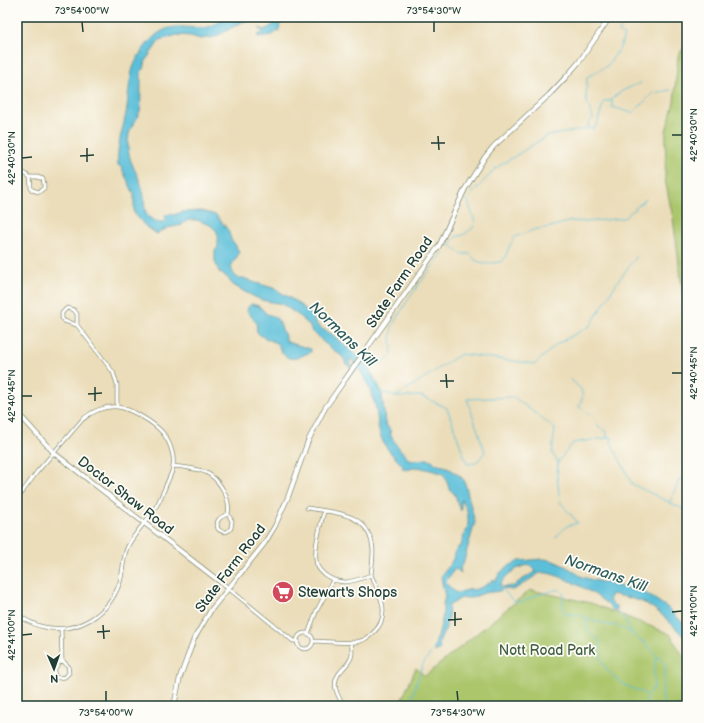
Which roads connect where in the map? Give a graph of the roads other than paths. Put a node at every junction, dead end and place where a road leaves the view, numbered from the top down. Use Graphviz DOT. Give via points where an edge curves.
graph roads {
  1 [pos="610,17"];
  2 [pos="17,170"];
  3 [pos="30,177"];
  4 [pos="77,325"];
  5 [pos="117,406"];
  6 [pos="17,412"];
  7 [pos="54,453"];
  8 [pos="173,466"];
  9 [pos="17,498"];
  10 [pos="306,508"];
  11 [pos="324,511"];
  12 [pos="228,514"];
  13 [pos="144,522"];
  14 [pos="371,575"];
  15 [pos="333,580"];
  16 [pos="228,588"];
  17 [pos="17,614"];
  18 [pos="61,629"];
  19 [pos="308,634"];
  20 [pos="298,641"];
  21 [pos="313,641"];
  22 [pos="351,642"];
  23 [pos="62,660"];
  24 [pos="174,706"];
  25 [pos="344,706"];
  1 -- 16 [label="main road, State Farm Road" via="566,77 485,157 465,189 438,246 316,422 275,526 264,544"];
  2 -- 3 [label="street"];
  3 -- 3 [label="street" via="42,179 44,188 39,192 32,190"];
  4 -- 4 [label="street" via="77,314 70,308 65,309 62,312 64,321"];
  4 -- 5 [label="street" via="113,372 117,384"];
  5 -- 7 [label="street" via="89,414"];
  5 -- 8 [label="street" via="134,412 162,432 170,444"];
  6 -- 7 [label="main road, Doctor Shaw Road"];
  7 -- 9 [label="street"];
  7 -- 13 [label="main road, Doctor Shaw Road"];
  8 -- 12 [label="street" via="194,468 216,480 228,500"];
  8 -- 13 [label="street" via="157,505"];
  10 -- 11 [label="street"];
  11 -- 14 [label="street" via="351,516 361,522 368,531 373,551"];
  11 -- 15 [label="street" via="316,560 323,574"];
  12 -- 12 [label="street" via="219,518 217,522 218,529 222,532 227,532 231,528 232,521"];
  13 -- 16 [label="main road, Doctor Shaw Road"];
  13 -- 18 [label="street" via="128,545 120,582 110,602 102,612 87,622"];
  14 -- 15 [label="street" via="347,582"];
  14 -- 22 [label="street" via="382,599 382,619 369,637"];
  15 -- 19 [label="street"];
  16 -- 20 [label="street" via="293,641"];
  16 -- 24 [label="main road, State Farm Road" via="194,639 182,671"];
  17 -- 18 [label="street" via="26,621 42,627"];
  18 -- 23 [label="street"];
  19 -- 20 [label="street" via="301,635"];
  19 -- 21 [label="street"];
  20 -- 21 [label="street" via="299,646 306,649 310,648"];
  21 -- 22 [label="street"];
  22 -- 25 [label="street" via="352,657 338,674 335,687 336,694"];
  23 -- 23 [label="street" via="68,666 69,673 58,678 54,671"];
}
